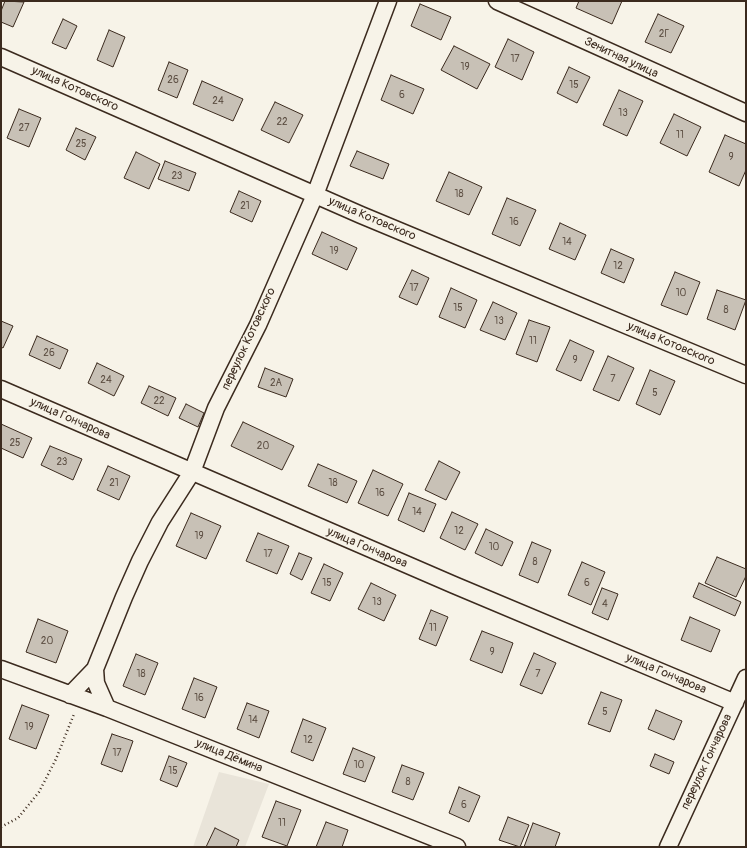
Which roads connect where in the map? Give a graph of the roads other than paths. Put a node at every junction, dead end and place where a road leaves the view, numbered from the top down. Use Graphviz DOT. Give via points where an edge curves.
graph roads {
  1 [pos="388,1"];
  2 [pos="497,1"];
  3 [pos="1,57"];
  4 [pos="746,113"];
  5 [pos="315,195"];
  6 [pos="746,375"];
  7 [pos="1,389"];
  8 [pos="192,472"];
  9 [pos="1,669"];
  10 [pos="95,669"];
  11 [pos="746,678"];
  12 [pos="75,696"];
  13 [pos="735,703"];
  14 [pos="107,708"];
  15 [pos="457,847"];
  16 [pos="668,847"];
  1 -- 5 [label="street, переулок Котовского"];
  2 -- 4 [label="street, Зенитная улица"];
  3 -- 5 [label="street, улица Котовского"];
  5 -- 6 [label="street, улица Котовского"];
  5 -- 8 [label="street, переулок Котовского" via="258,324 216,408"];
  7 -- 8 [label="street, улица Гончарова"];
  8 -- 10 [label="street, переулок Котовского" via="160,522 140,561"];
  8 -- 13 [label="street, улица Гончарова"];
  9 -- 12 [label="street, улица Дёмина"];
  10 -- 12 [label="street"];
  10 -- 14 [label="street" via="96,683"];
  11 -- 13 [label="street, переулок Гончарова"];
  12 -- 14 [label="street, улица Дёмина"];
  13 -- 16 [label="street, переулок Гончарова"];
  14 -- 15 [label="street, улица Дёмина"];
}
